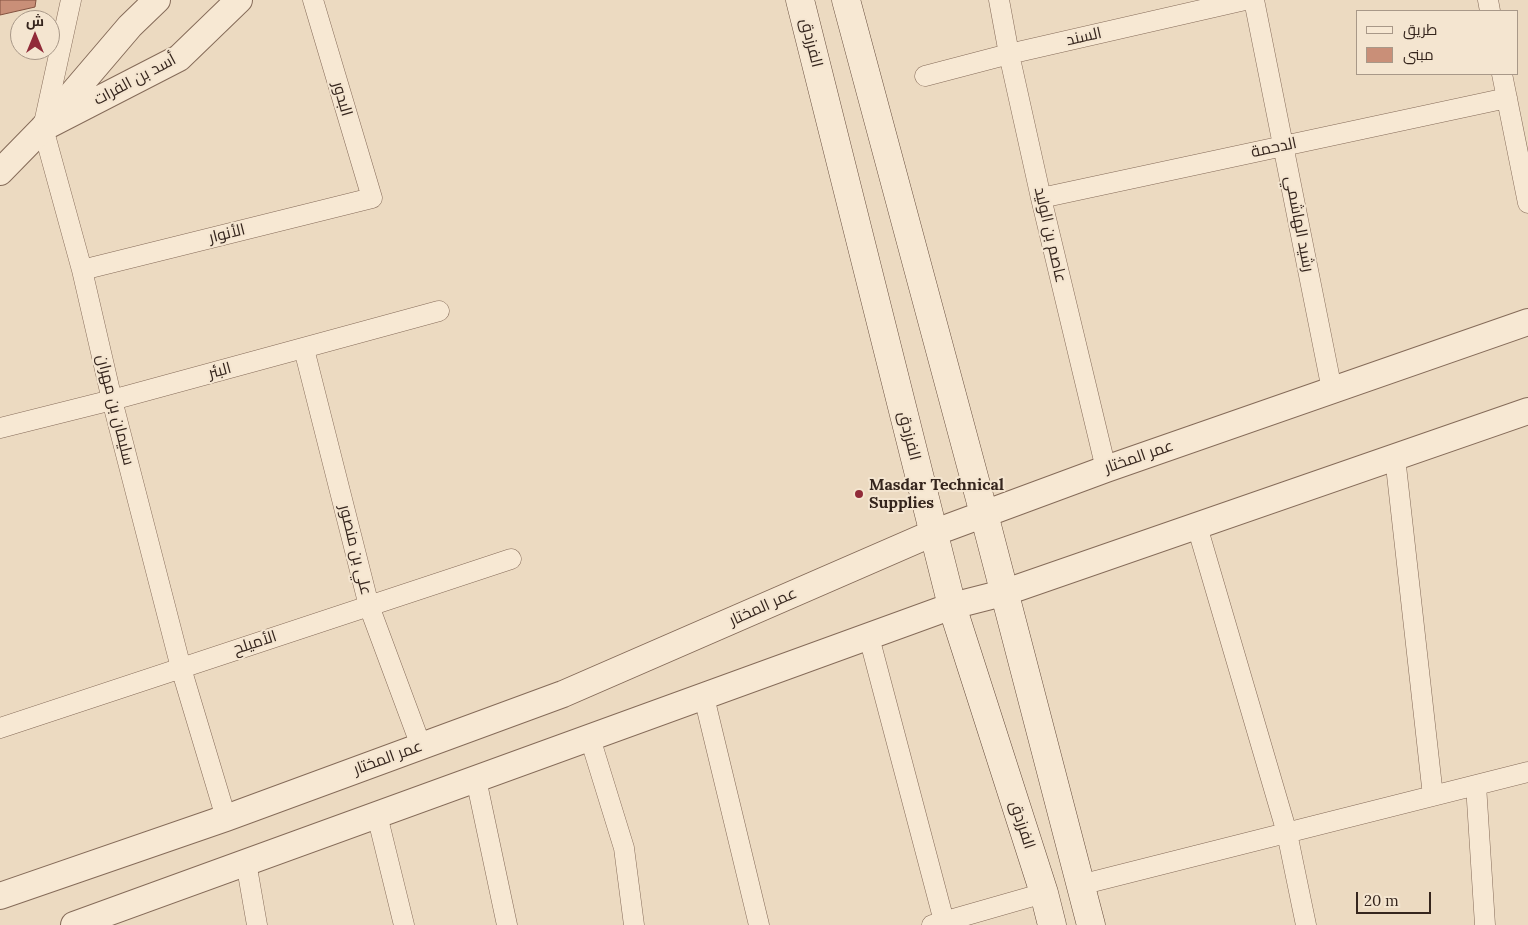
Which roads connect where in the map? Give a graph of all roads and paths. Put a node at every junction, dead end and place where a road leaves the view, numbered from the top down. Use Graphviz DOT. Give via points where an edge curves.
graph roads {
  1 [pos="71,0"];
  2 [pos="157,0"];
  3 [pos="239,0"];
  4 [pos="313,0"];
  5 [pos="800,0"];
  6 [pos="846,0"];
  7 [pos="1000,0"];
  8 [pos="1245,0"];
  9 [pos="1254,0"];
  10 [pos="1009,54"];
  11 [pos="1502,75"];
  12 [pos="925,76"];
  13 [pos="1506,98"];
  14 [pos="43,128"];
  15 [pos="1283,146"];
  16 [pos="0,172"];
  17 [pos="372,198"];
  18 [pos="1041,198"];
  19 [pos="1528,203"];
  20 [pos="82,270"];
  21 [pos="439,311"];
  22 [pos="1528,322"];
  23 [pos="304,349"];
  24 [pos="1332,390"];
  25 [pos="112,400"];
  26 [pos="1528,411"];
  27 [pos="0,428"];
  28 [pos="1395,457"];
  29 [pos="1106,469"];
  30 [pos="984,514"];
  31 [pos="1197,526"];
  32 [pos="933,533"];
  33 [pos="511,559"];
  34 [pos="1003,593"];
  35 [pos="369,606"];
  36 [pos="952,606"];
  37 [pos="869,637"];
  38 [pos="180,668"];
  39 [pos="704,697"];
  40 [pos="0,728"];
  41 [pos="590,738"];
  42 [pos="421,746"];
  43 [pos="1528,772"];
  44 [pos="476,779"];
  45 [pos="1476,786"];
  46 [pos="1433,796"];
  47 [pos="377,815"];
  48 [pos="226,818"];
  49 [pos="1287,833"];
  50 [pos="246,862"];
  51 [pos="1080,885"];
  52 [pos="1044,894"];
  53 [pos="0,896"];
  54 [pos="940,924"];
  55 [pos="74,925"];
  56 [pos="257,925"];
  57 [pos="404,925"];
  58 [pos="507,925"];
  59 [pos="634,925"];
  60 [pos="758,925"];
  61 [pos="1052,925"];
  62 [pos="1091,925"];
  63 [pos="1306,925"];
  64 [pos="1485,925"];
  1 -- 14 [label="street, سليمان بن مهران"];
  2 -- 14 [label="street, أسد بن الفرات" via="130,26"];
  3 -- 14 [label="street, أسد بن الفرات" via="179,58"];
  4 -- 17 [label="street, البدور"];
  5 -- 32 [label="main road, الفرزدق"];
  6 -- 30 [label="main road"];
  7 -- 10 [label="street, عاصم بن الوليد"];
  8 -- 10 [label="street, السند"];
  9 -- 15 [label="street, رشيد الهاشمي"];
  10 -- 12 [label="street, السند"];
  10 -- 18 [label="street, عاصم بن الوليد"];
  11 -- 13 [label="street"];
  13 -- 15 [label="street, الدحمة"];
  13 -- 19 [label="street"];
  14 -- 16 [label="street, أسد بن الفرات"];
  14 -- 20 [label="street, سليمان بن مهران"];
  15 -- 18 [label="street, الدحمة"];
  15 -- 24 [label="street, رشيد الهاشمي"];
  17 -- 20 [label="street, الأنوار"];
  18 -- 29 [label="street, عاصم بن الوليد"];
  20 -- 25 [label="street, سليمان بن مهران"];
  21 -- 23 [label="street, البئر"];
  22 -- 24 [label="street, عمر المختار"];
  23 -- 25 [label="street, البئر"];
  23 -- 35 [label="street, علي بن منصور"];
  24 -- 29 [label="street, عمر المختار"];
  25 -- 27 [label="street, البئر"];
  25 -- 38 [label="street, سليمان بن مهران"];
  26 -- 28 [label="street"];
  28 -- 31 [label="street"];
  28 -- 46 [label="street"];
  29 -- 30 [label="street, عمر المختار"];
  30 -- 32 [label="street, عمر المختار"];
  30 -- 34 [label="main road"];
  31 -- 34 [label="street"];
  31 -- 49 [label="street"];
  32 -- 36 [label="main road, الفرزدق"];
  32 -- 42 [label="street, عمر المختار" via="563,694"];
  33 -- 35 [label="street, الأميلح"];
  34 -- 36 [label="street"];
  34 -- 51 [label="main road"];
  35 -- 38 [label="street, الأميلح"];
  35 -- 42 [label="street, علي بن منصور"];
  36 -- 37 [label="street"];
  36 -- 52 [label="main road, الفرزدق"];
  37 -- 39 [label="street"];
  37 -- 54 [label="street"];
  38 -- 40 [label="street, الأميلح"];
  38 -- 48 [label="street, سليمان بن مهران"];
  39 -- 41 [label="street"];
  39 -- 60 [label="street"];
  41 -- 44 [label="street"];
  41 -- 59 [label="street" via="624,848"];
  42 -- 48 [label="street, عمر المختار"];
  43 -- 45 [label="street"];
  44 -- 47 [label="street"];
  44 -- 58 [label="street"];
  45 -- 46 [label="street"];
  45 -- 64 [label="street"];
  46 -- 49 [label="street"];
  47 -- 50 [label="street"];
  47 -- 57 [label="street"];
  48 -- 53 [label="street, عمر المختار"];
  49 -- 51 [label="street"];
  49 -- 63 [label="street"];
  50 -- 55 [label="street"];
  50 -- 56 [label="street"];
  51 -- 62 [label="main road"];
  52 -- 54 [label="street"];
  52 -- 61 [label="main road, الفرزدق"];
}
